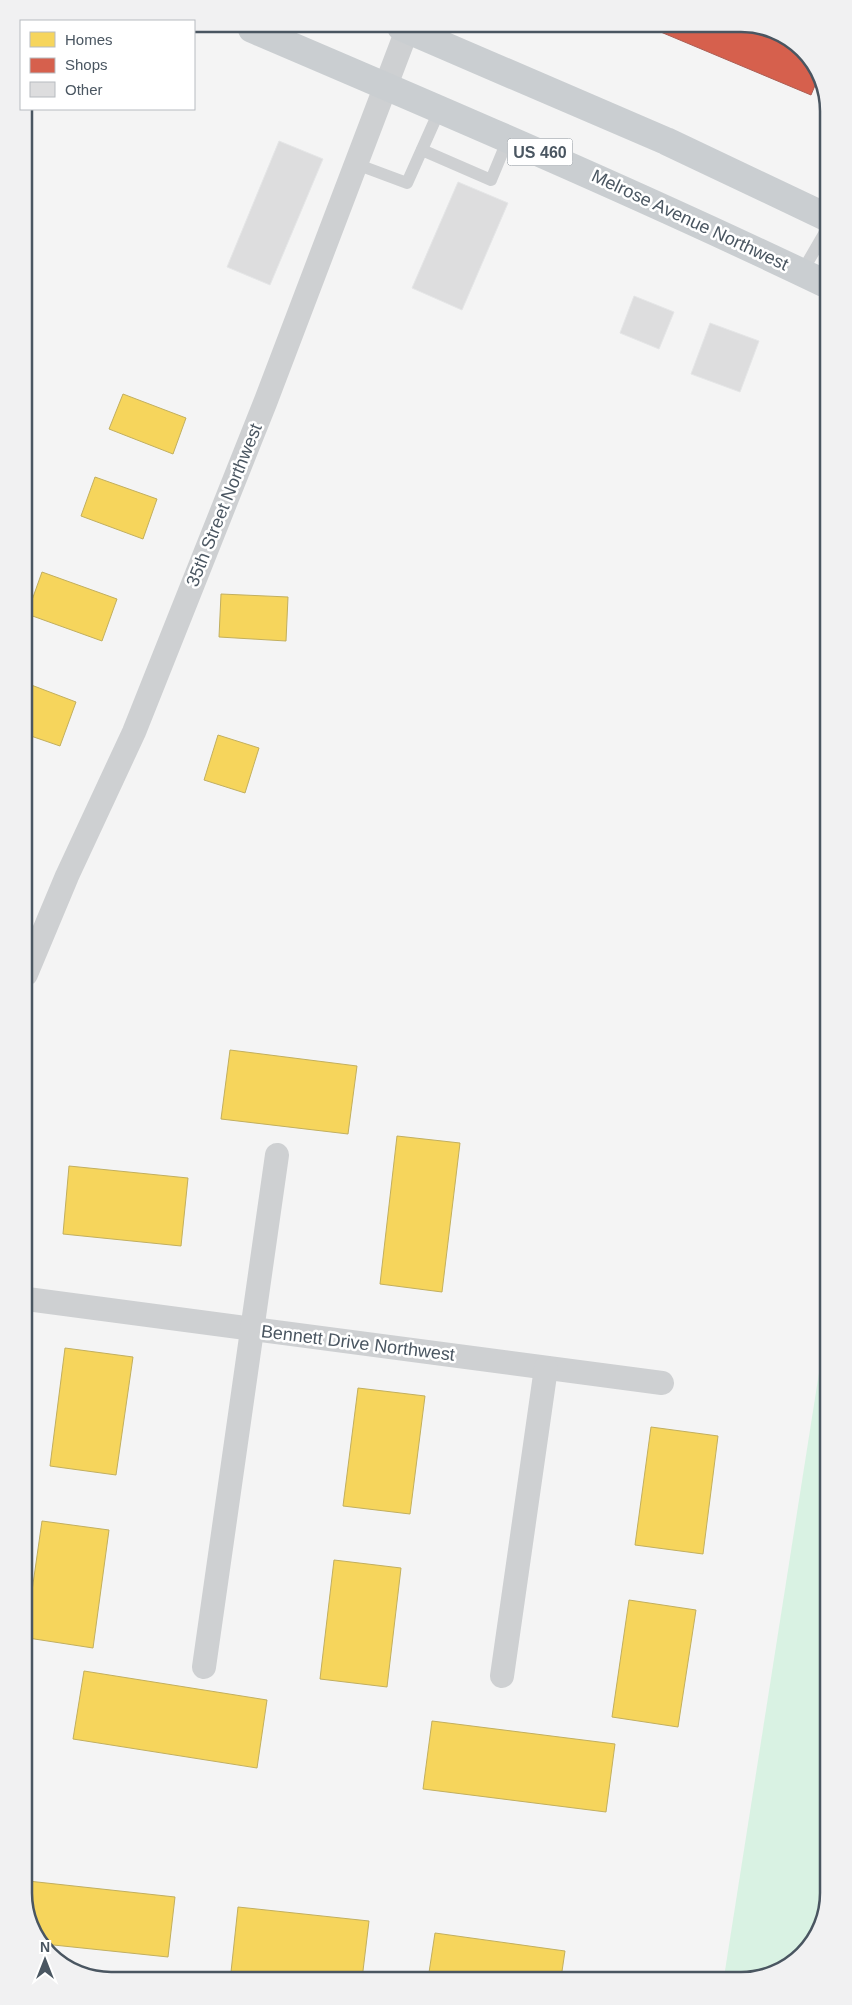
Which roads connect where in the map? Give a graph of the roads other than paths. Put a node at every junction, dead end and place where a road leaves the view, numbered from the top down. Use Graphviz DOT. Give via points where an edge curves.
graph roads {
  1 [pos="260,32"];
  2 [pos="403,32"];
  3 [pos="414,32"];
  4 [pos="386,86"];
  5 [pos="440,109"];
  6 [pos="508,139"];
  7 [pos="422,150"];
  8 [pos="356,164"];
  9 [pos="820,214"];
  10 [pos="820,250"];
  11 [pos="813,278"];
  12 [pos="33,959"];
  13 [pos="277,1155"];
  14 [pos="32,1300"];
  15 [pos="253,1330"];
  16 [pos="546,1368"];
  17 [pos="662,1382"];
  18 [pos="204,1668"];
  19 [pos="502,1676"];
  1 -- 4 [label="main road, Melrose Avenue Northwest / US 460"];
  2 -- 4 [label="street, 35th Street Northwest"];
  3 -- 9 [label="main road" via="666,141"];
  4 -- 5 [label="main road, Melrose Avenue Northwest / US 460"];
  4 -- 8 [label="street, 35th Street Northwest"];
  5 -- 6 [label="main road, Melrose Avenue Northwest / US 460"];
  5 -- 7 [label="lane"];
  6 -- 7 [label="lane" via="491,180"];
  6 -- 11 [label="main road, Melrose Avenue Northwest / US 460" via="690,219"];
  7 -- 8 [label="lane" via="407,183"];
  8 -- 12 [label="street, 35th Street Northwest" via="134,732"];
  10 -- 11 [label="lane"];
  13 -- 15 [label="street"];
  14 -- 15 [label="street, Bennett Drive Northwest"];
  15 -- 16 [label="street, Bennett Drive Northwest"];
  15 -- 18 [label="street"];
  16 -- 17 [label="street, Bennett Drive Northwest"];
  16 -- 19 [label="street"];
}
